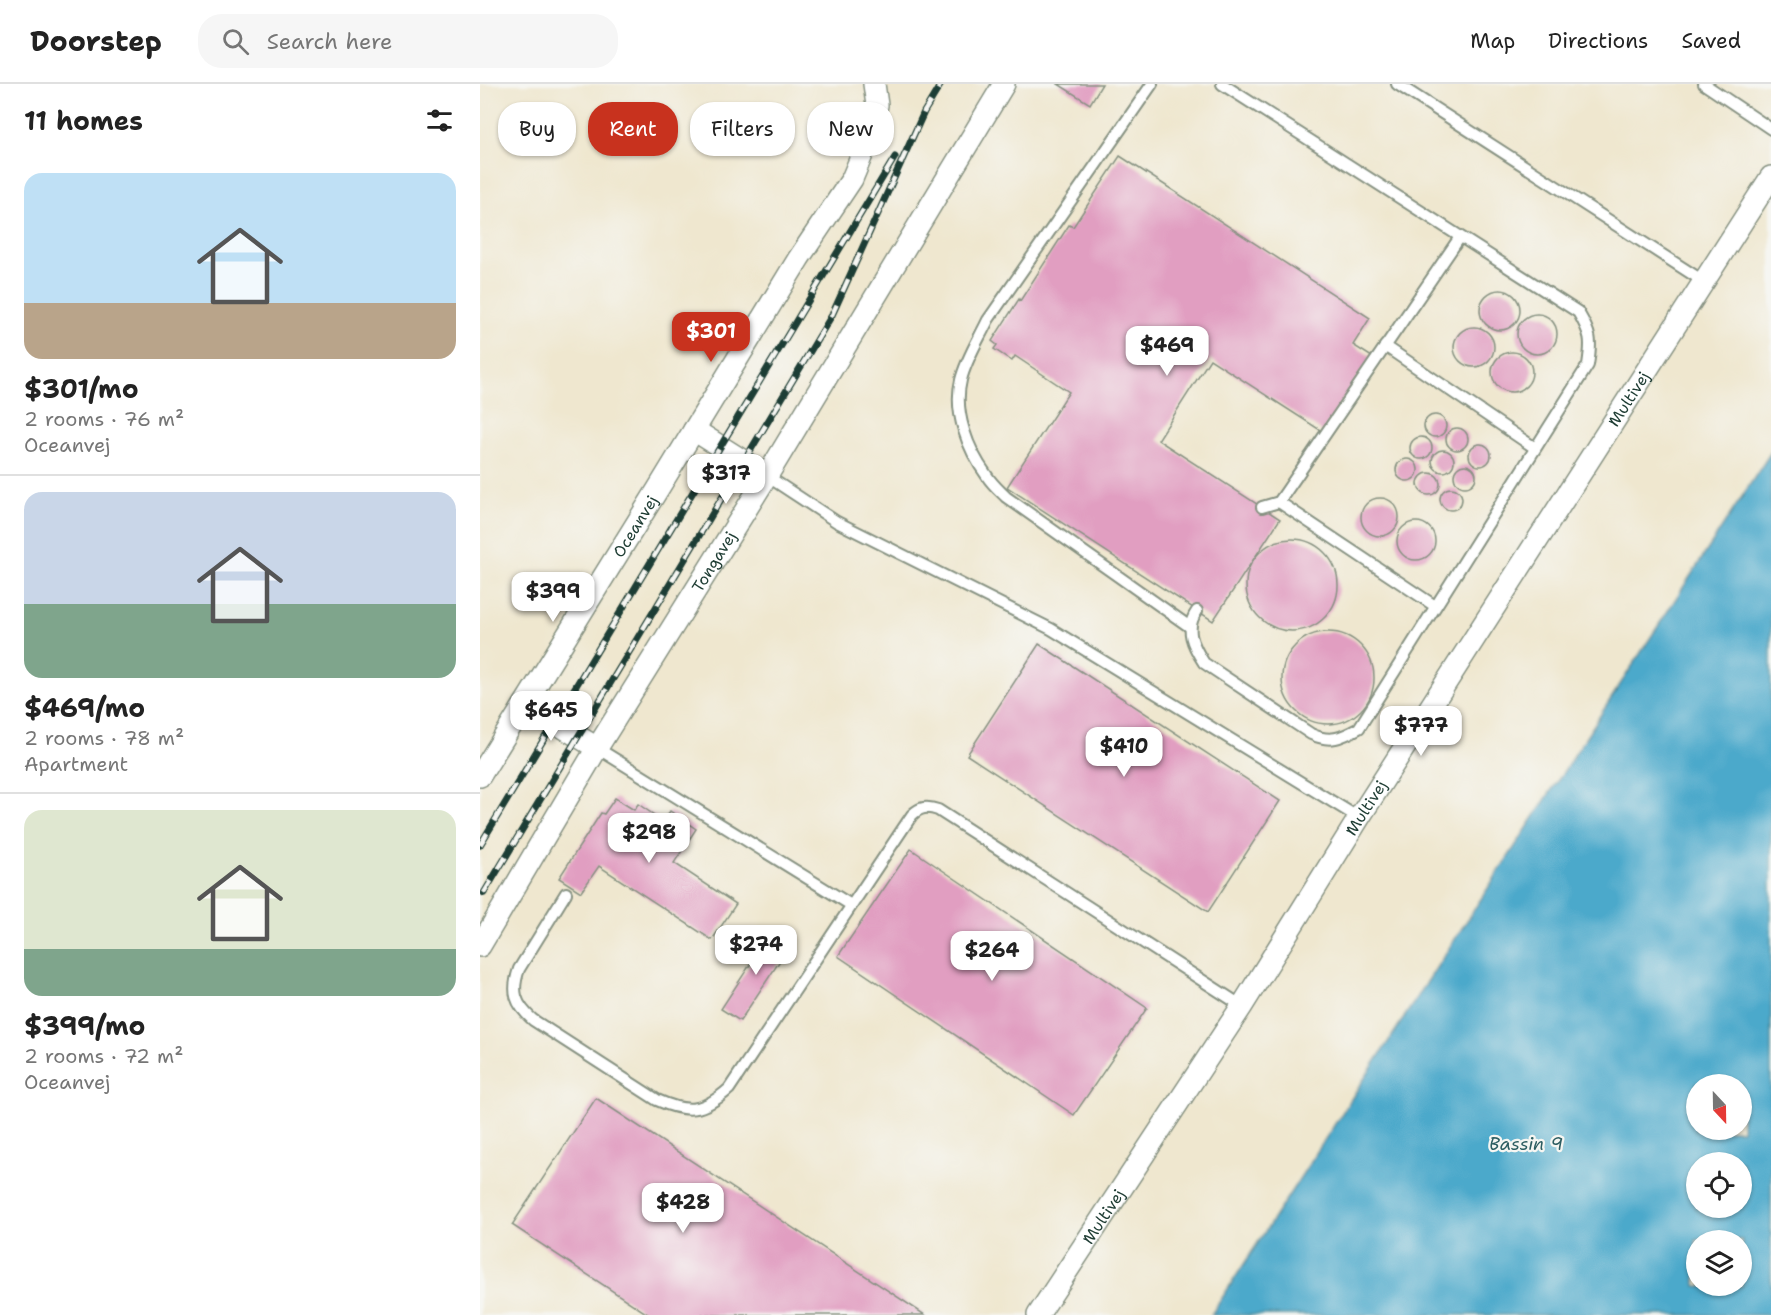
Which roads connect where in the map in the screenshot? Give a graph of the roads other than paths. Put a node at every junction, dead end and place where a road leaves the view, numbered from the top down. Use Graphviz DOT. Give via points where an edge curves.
graph roads {
  1 [pos="874,84"];
  2 [pos="1004,84"];
  3 [pos="1152,84"];
  4 [pos="1222,84"];
  5 [pos="1397,84"];
  6 [pos="1704,84"];
  7 [pos="1771,129"];
  8 [pos="1771,177"];
  9 [pos="1460,237"];
  10 [pos="1703,281"];
  11 [pos="1385,346"];
  12 [pos="694,430"];
  13 [pos="1535,448"];
  14 [pos="767,476"];
  15 [pos="1279,502"];
  16 [pos="1262,507"];
  17 [pos="1436,606"];
  18 [pos="1197,611"];
  19 [pos="1190,627"];
  20 [pos="525,704"];
  21 [pos="597,748"];
  22 [pos="480,776"];
  23 [pos="1359,818"];
  24 [pos="566,893"];
  25 [pos="851,905"];
  26 [pos="480,946"];
  27 [pos="1242,1006"];
  28 [pos="1038,1315"];
  1 -- 12 [label="street, Oceanvej" via="877,105 852,179"];
  2 -- 14 [label="street, Tongavej"];
  3 -- 19 [label="lane" via="988,320 961,381 959,407 972,453 987,478 1006,497"];
  4 -- 9 [label="lane"];
  5 -- 10 [label="lane"];
  6 -- 7 [label="lane"];
  8 -- 10 [label="street, Multivej"];
  9 -- 11 [label="lane"];
  9 -- 13 [label="lane" via="1578,312 1588,329 1588,365"];
  10 -- 23 [label="street, Multivej"];
  11 -- 13 [label="lane"];
  11 -- 15 [label="lane"];
  12 -- 14 [label="street"];
  12 -- 20 [label="street, Oceanvej"];
  13 -- 17 [label="lane"];
  14 -- 21 [label="street, Tongavej"];
  14 -- 23 [label="lane" via="837,522 1051,629"];
  15 -- 16 [label="lane"];
  15 -- 17 [label="lane"];
  17 -- 19 [label="lane" via="1359,728 1343,737 1324,740 1204,663 1190,637"];
  18 -- 19 [label="lane"];
  20 -- 21 [label="street"];
  20 -- 22 [label="street, Oceanvej"];
  21 -- 25 [label="lane"];
  21 -- 26 [label="street, Tongavej"];
  23 -- 27 [label="street, Multivej"];
  24 -- 25 [label="lane" via="519,969 514,982 515,997 533,1020 657,1101 676,1109 698,1108 716,1101 729,1089"];
  25 -- 27 [label="lane" via="912,815 931,807"];
  27 -- 28 [label="street, Multivej"];
}
